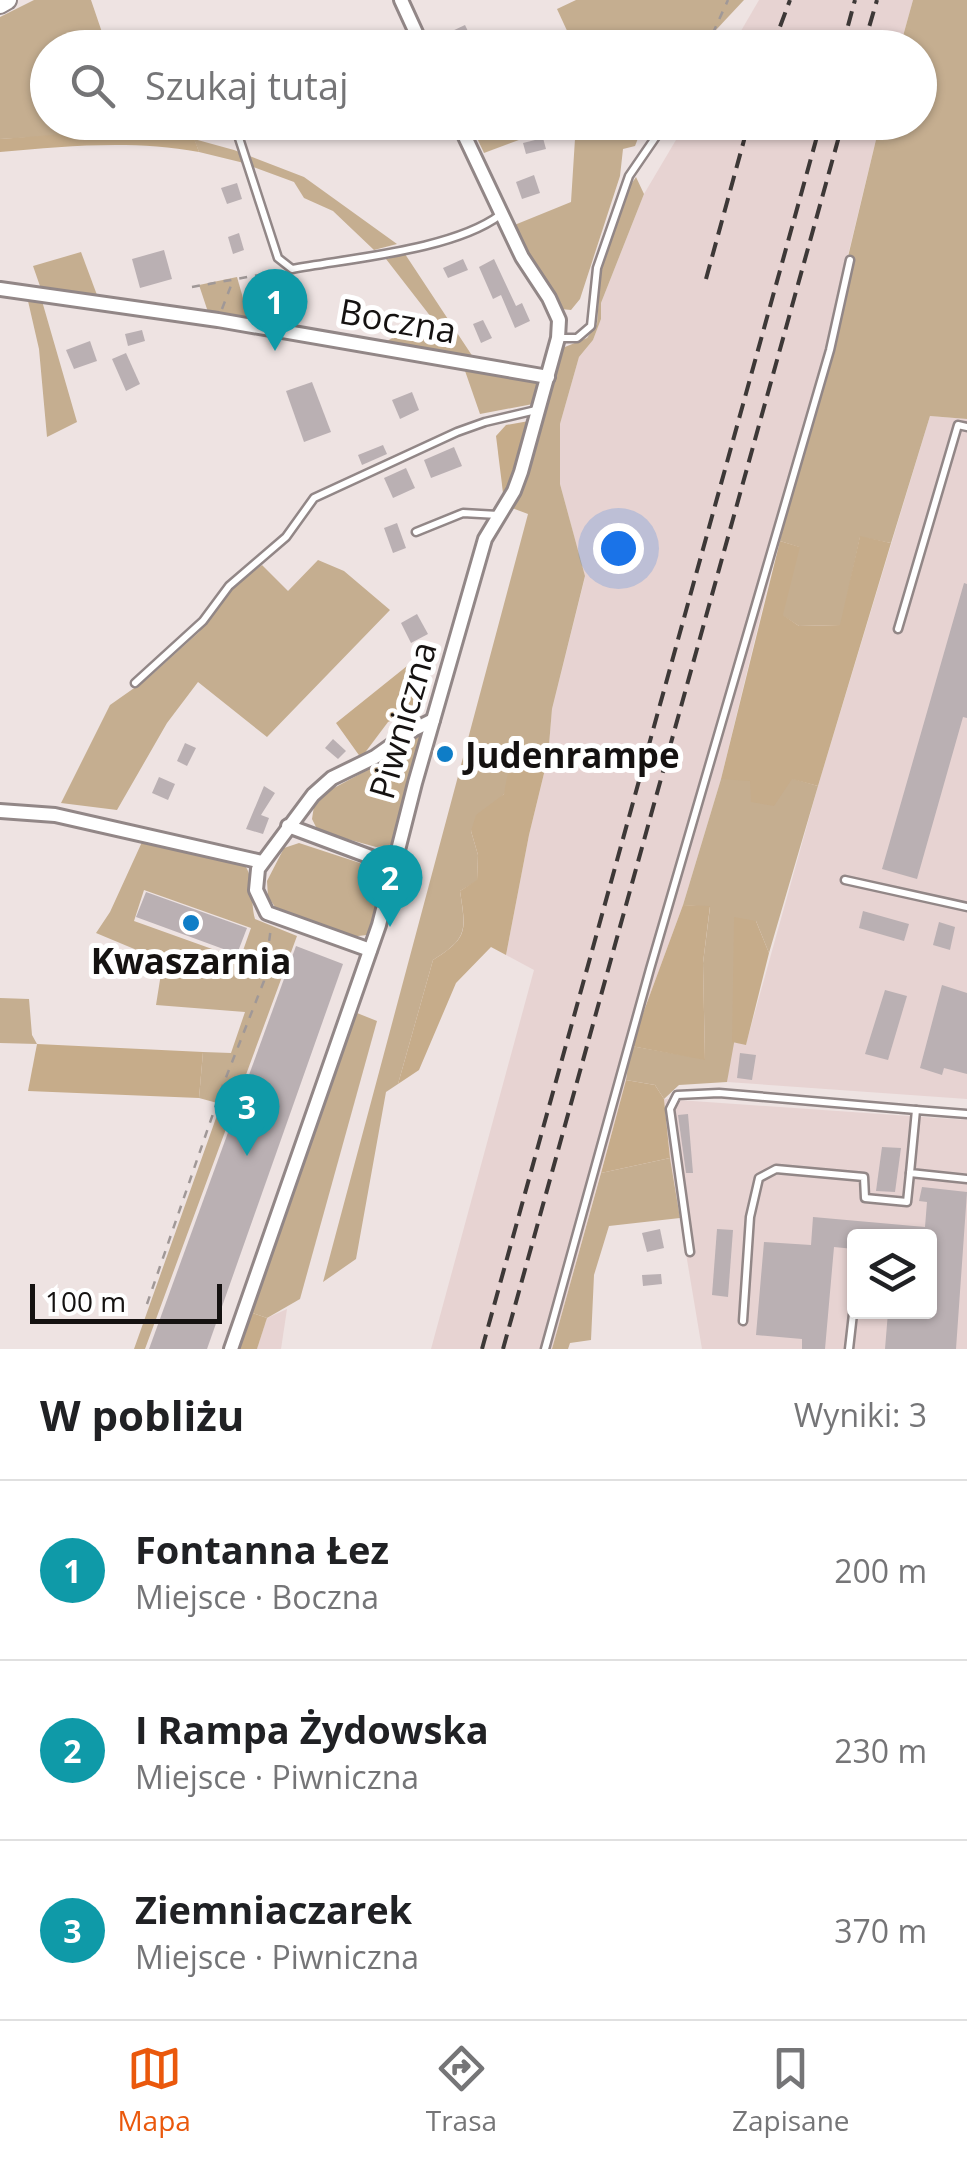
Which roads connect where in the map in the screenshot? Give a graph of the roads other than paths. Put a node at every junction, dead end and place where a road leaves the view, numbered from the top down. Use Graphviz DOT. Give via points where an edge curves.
graph roads {
  1 [pos="7,0"];
  2 [pos="401,0"];
  3 [pos="0,4"];
  4 [pos="415,30"];
  5 [pos="240,140"];
  6 [pos="466,140"];
  7 [pos="652,140"];
  8 [pos="500,215"];
  9 [pos="850,260"];
  10 [pos="0,289"];
  11 [pos="558,338"];
  12 [pos="548,377"];
  13 [pos="538,410"];
  14 [pos="967,427"];
  15 [pos="499,515"];
  16 [pos="416,532"];
  17 [pos="898,629"];
  18 [pos="134,682"];
  19 [pos="432,720"];
  20 [pos="0,812"];
  21 [pos="288,826"];
  22 [pos="262,862"];
  23 [pos="395,866"];
  24 [pos="845,880"];
  25 [pos="967,907"];
  26 [pos="370,950"];
  27 [pos="916,1110"];
  28 [pos="967,1114"];
  29 [pos="910,1173"];
  30 [pos="967,1180"];
  31 [pos="690,1252"];
  32 [pos="852,1319"];
  33 [pos="742,1322"];
  34 [pos="230,1349"];
  35 [pos="545,1349"];
  36 [pos="849,1349"];
  1 -- 3 [label="street"];
  2 -- 4 [label="street"];
  5 -- 8 [label="lane" via="278,258 292,269 434,242 484,227"];
  6 -- 8 [label="street"];
  7 -- 11 [label="lane" via="628,181 596,272 591,326 577,338"];
  8 -- 11 [label="street" via="559,320"];
  9 -- 35 [label="lane" via="830,350"];
  10 -- 12 [label="street, Boczna"];
  11 -- 12 [label="street, Piwniczna"];
  12 -- 13 [label="street, Piwniczna"];
  13 -- 15 [label="street, Piwniczna"];
  13 -- 18 [label="lane" via="457,432 314,498 286,537"];
  14 -- 17 [label="lane" via="958,425"];
  15 -- 16 [label="lane" via="463,513"];
  15 -- 19 [label="street, Piwniczna" via="485,539"];
  19 -- 21 [label="street" via="332,778"];
  19 -- 23 [label="street, Piwniczna"];
  20 -- 22 [label="street" via="55,815"];
  21 -- 22 [label="street"];
  21 -- 23 [label="street"];
  22 -- 26 [label="street" via="256,890 263,909"];
  23 -- 26 [label="street, Piwniczna"];
  24 -- 25 [label="lane"];
  26 -- 34 [label="street, Piwniczna"];
  27 -- 28 [label="lane"];
  27 -- 29 [label="lane"];
  27 -- 31 [label="lane" via="677,1094 670,1108"];
  29 -- 30 [label="lane"];
  29 -- 33 [label="lane" via="908,1202 865,1198 864,1177 776,1169 759,1178"];
  32 -- 36 [label="lane"];
}
